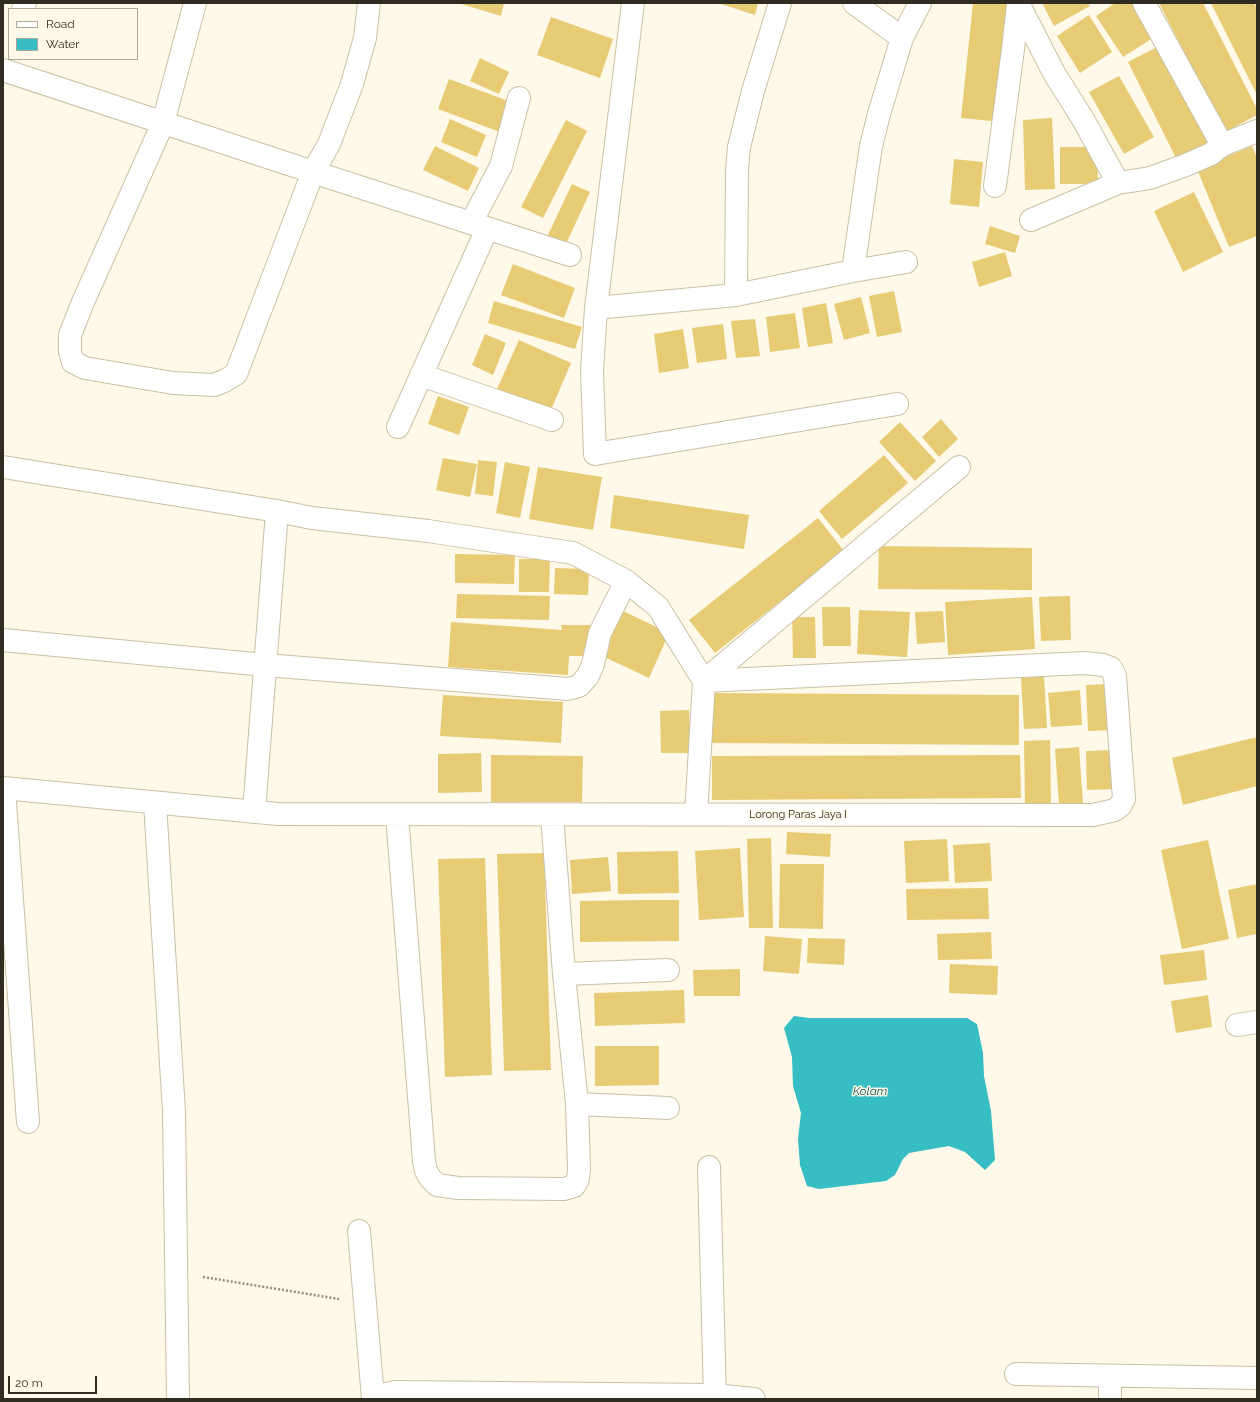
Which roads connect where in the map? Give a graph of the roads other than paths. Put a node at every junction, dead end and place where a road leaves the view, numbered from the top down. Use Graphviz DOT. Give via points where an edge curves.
graph roads {
  1 [pos="195,3"];
  2 [pos="369,3"];
  3 [pos="633,3"];
  4 [pos="780,3"];
  5 [pos="854,3"];
  6 [pos="920,3"];
  7 [pos="1144,3"];
  8 [pos="1018,4"];
  9 [pos="902,38"];
  10 [pos="6,70"];
  11 [pos="519,98"];
  12 [pos="163,123"];
  13 [pos="1257,131"];
  14 [pos="1222,145"];
  15 [pos="312,172"];
  16 [pos="1118,183"];
  17 [pos="995,186"];
  18 [pos="1031,220"];
  19 [pos="479,226"];
  20 [pos="570,256"];
  21 [pos="906,262"];
  22 [pos="853,271"];
  23 [pos="736,295"];
  24 [pos="596,308"];
  25 [pos="421,375"];
  26 [pos="897,404"];
  27 [pos="552,420"];
  28 [pos="398,427"];
  29 [pos="3,467"];
  30 [pos="959,467"];
  31 [pos="277,511"];
  32 [pos="626,581"];
  33 [pos="3,640"];
  34 [pos="265,665"];
  35 [pos="704,681"];
  36 [pos="4,788"];
  37 [pos="155,803"];
  38 [pos="254,812"];
  39 [pos="397,815"];
  40 [pos="552,815"];
  41 [pos="696,815"];
  42 [pos="668,970"];
  43 [pos="564,974"];
  44 [pos="577,1104"];
  45 [pos="668,1108"];
  46 [pos="28,1122"];
  47 [pos="709,1167"];
  48 [pos="359,1231"];
  49 [pos="1016,1374"];
  50 [pos="1110,1376"];
  51 [pos="1257,1378"];
  52 [pos="715,1397"];
  53 [pos="178,1399"];
  54 [pos="373,1399"];
  55 [pos="754,1399"];
  56 [pos="1110,1399"];
  1 -- 12 [label="street"];
  2 -- 15 [label="street" via="365,38 352,84 329,144"];
  3 -- 24 [label="street"];
  4 -- 23 [label="street" via="739,147"];
  5 -- 9 [label="street"];
  6 -- 9 [label="street"];
  7 -- 14 [label="street"];
  8 -- 16 [label="street" via="1054,73"];
  8 -- 17 [label="street"];
  9 -- 22 [label="street" via="871,146"];
  10 -- 12 [label="street"];
  11 -- 19 [label="street" via="501,166"];
  12 -- 15 [label="street"];
  12 -- 15 [label="street" via="70,335 73,362 85,368 199,384 214,384 236,374"];
  13 -- 14 [label="street"];
  14 -- 16 [label="street" via="1211,154 1170,171 1150,178"];
  15 -- 19 [label="street"];
  16 -- 18 [label="street"];
  19 -- 20 [label="street"];
  19 -- 25 [label="street"];
  21 -- 22 [label="street"];
  22 -- 23 [label="street"];
  23 -- 24 [label="street"];
  24 -- 26 [label="street" via="592,371 595,454"];
  25 -- 27 [label="street"];
  25 -- 28 [label="street"];
  29 -- 31 [label="street"];
  30 -- 35 [label="street"];
  31 -- 32 [label="street" via="312,518 428,531 573,553"];
  31 -- 34 [label="street"];
  32 -- 34 [label="street" via="600,633 588,676 579,686 568,689"];
  32 -- 35 [label="street" via="658,607"];
  33 -- 34 [label="street"];
  34 -- 38 [label="street"];
  35 -- 41 [label="street"];
  35 -- 41 [label="street, Lorong Paras Jaya I" via="1084,663 1103,665 1111,668 1115,676 1124,799 1115,810 1085,815"];
  36 -- 37 [label="street, Lorong Paras Jaya I"];
  36 -- 46 [label="street"];
  37 -- 38 [label="street, Lorong Paras Jaya I"];
  37 -- 53 [label="street" via="174,1112"];
  38 -- 39 [label="street, Lorong Paras Jaya I"];
  39 -- 40 [label="street, Lorong Paras Jaya I"];
  39 -- 44 [label="street" via="424,1161 430,1178 437,1184 458,1188 574,1186 579,1169"];
  40 -- 41 [label="street, Lorong Paras Jaya I"];
  40 -- 43 [label="street"];
  42 -- 43 [label="street"];
  43 -- 44 [label="street"];
  44 -- 45 [label="street"];
  47 -- 52 [label="street"];
  48 -- 54 [label="street"];
  49 -- 50 [label="street"];
  50 -- 51 [label="street"];
  50 -- 56 [label="street"];
  52 -- 54 [label="street" via="395,1392"];
  52 -- 55 [label="street"];
}
